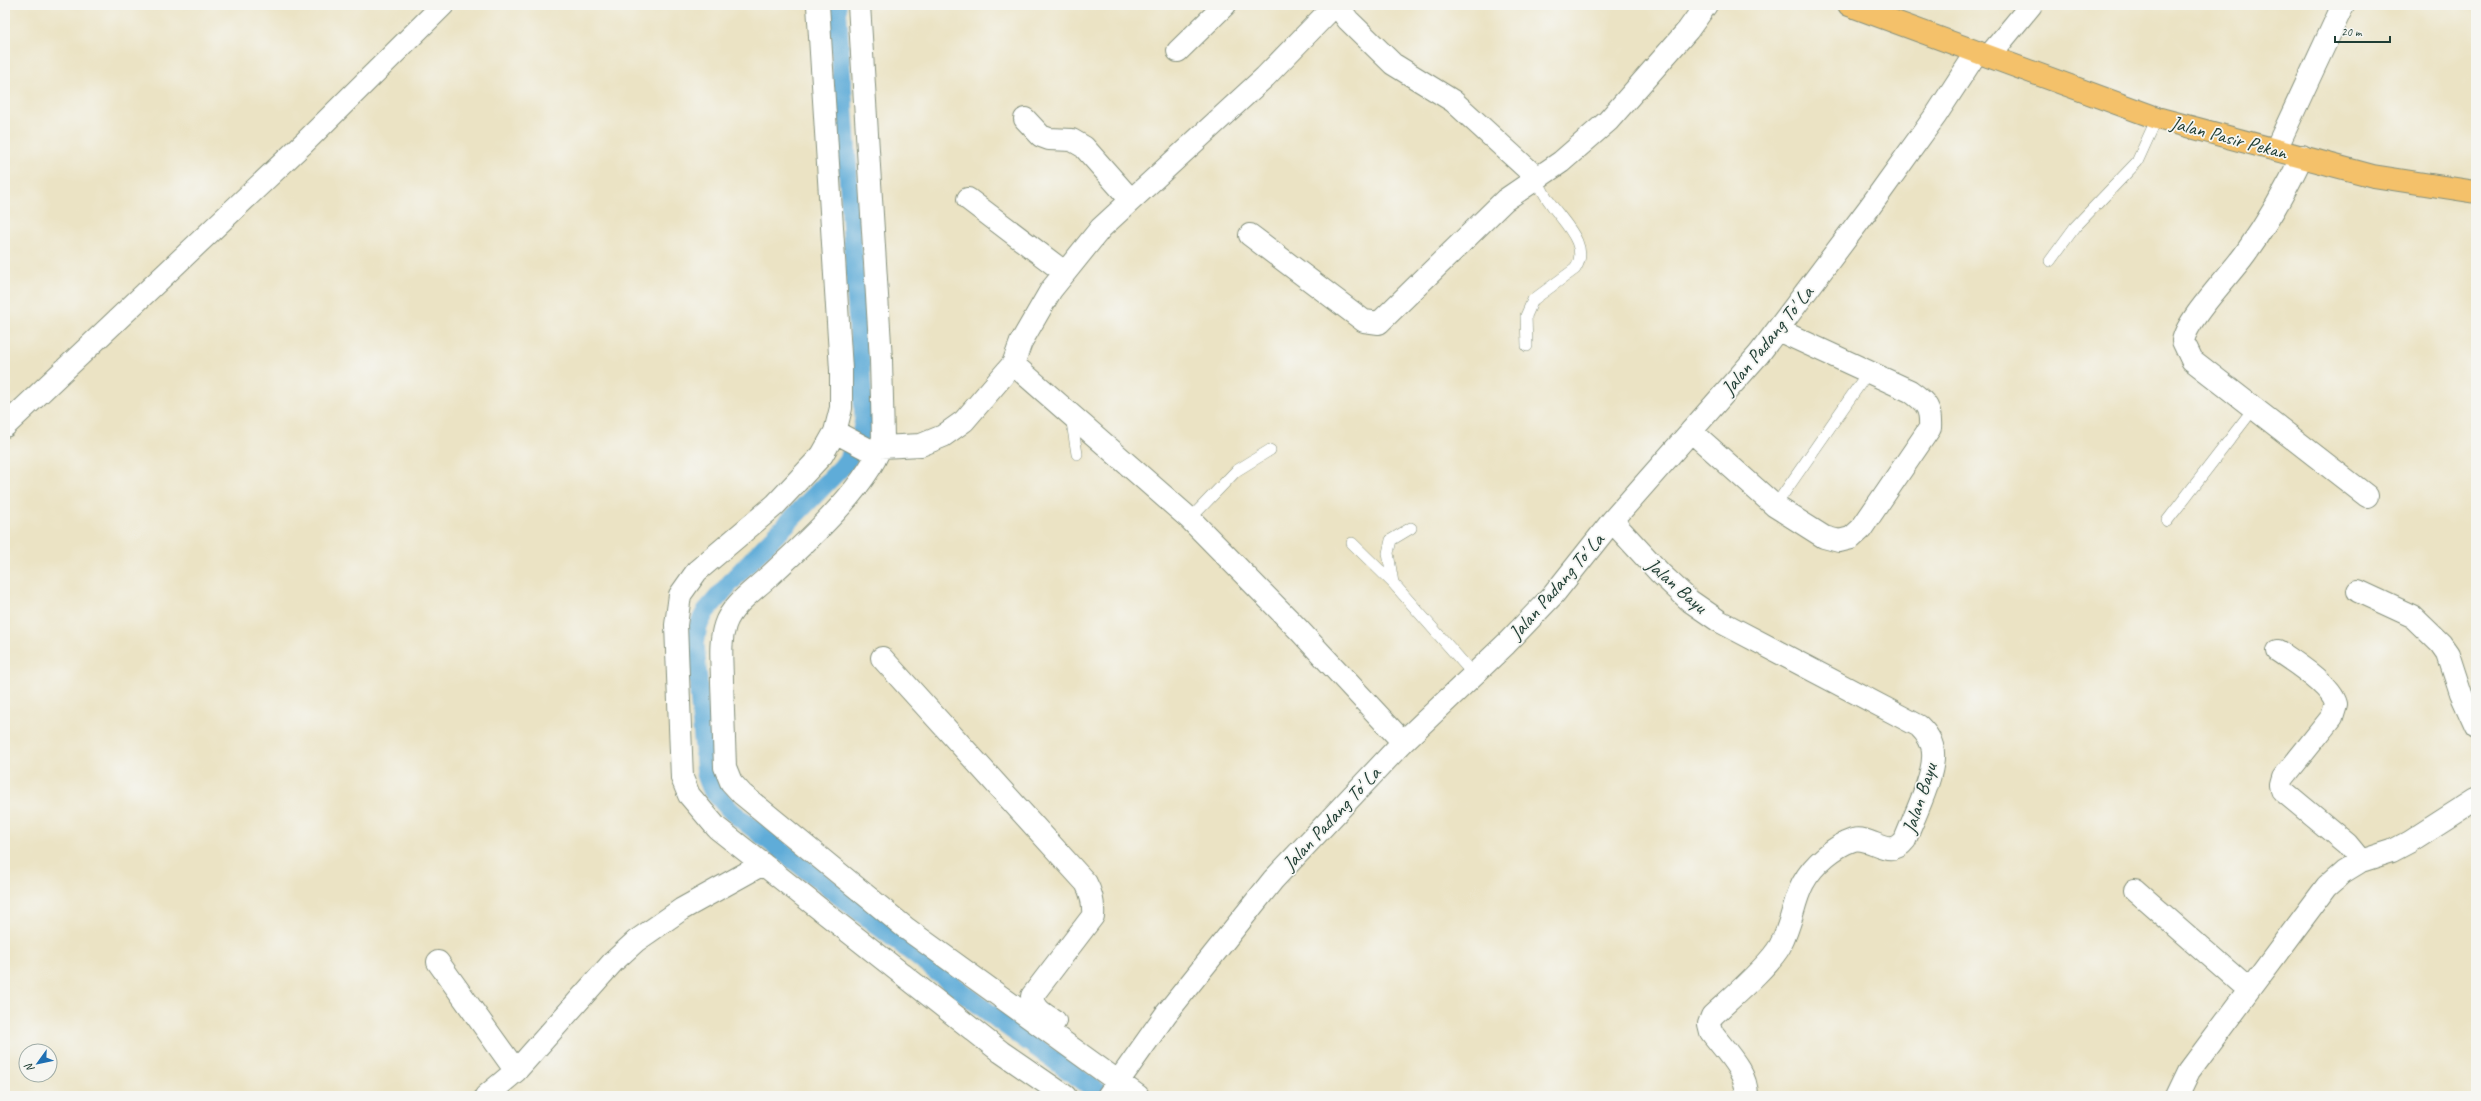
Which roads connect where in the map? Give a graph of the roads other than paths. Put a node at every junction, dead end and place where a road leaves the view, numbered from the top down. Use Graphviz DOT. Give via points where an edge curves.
graph roads {
  1 [pos="443,5"];
  2 [pos="818,5"];
  3 [pos="859,5"];
  4 [pos="1225,5"];
  5 [pos="1336,5"];
  6 [pos="1706,5"];
  7 [pos="1849,5"];
  8 [pos="2030,5"];
  9 [pos="2343,5"];
  10 [pos="1178,51"];
  11 [pos="1983,54"];
  12 [pos="2157,118"];
  13 [pos="1025,119"];
  14 [pos="2276,149"];
  15 [pos="2302,156"];
  16 [pos="1536,177"];
  17 [pos="2476,192"];
  18 [pos="968,199"];
  19 [pos="1130,199"];
  20 [pos="1250,235"];
  21 [pos="2050,261"];
  22 [pos="1064,272"];
  23 [pos="1778,330"];
  24 [pos="1527,346"];
  25 [pos="1013,364"];
  26 [pos="1869,371"];
  27 [pos="2254,408"];
  28 [pos="1071,416"];
  29 [pos="5,426"];
  30 [pos="1691,431"];
  31 [pos="838,433"];
  32 [pos="1270,450"];
  33 [pos="877,451"];
  34 [pos="1077,454"];
  35 [pos="2367,496"];
  36 [pos="1775,506"];
  37 [pos="1190,519"];
  38 [pos="1612,522"];
  39 [pos="2168,522"];
  40 [pos="1411,528"];
  41 [pos="1352,544"];
  42 [pos="1393,583"];
  43 [pos="2358,591"];
  44 [pos="2278,651"];
  45 [pos="882,658"];
  46 [pos="1474,675"];
  47 [pos="2476,727"];
  48 [pos="1403,742"];
  49 [pos="2476,799"];
  50 [pos="2361,861"];
  51 [pos="763,864"];
  52 [pos="2136,890"];
  53 [pos="438,962"];
  54 [pos="2248,989"];
  55 [pos="516,1071"];
  56 [pos="1116,1084"];
  57 [pos="486,1096"];
  58 [pos="1065,1096"];
  59 [pos="1138,1096"];
  60 [pos="1747,1096"];
  61 [pos="2177,1096"];
  1 -- 29 [label="street" via="304,143"];
  2 -- 31 [label="street" via="842,387"];
  3 -- 33 [label="street" via="881,360 883,438"];
  4 -- 10 [label="street"];
  5 -- 16 [label="street" via="1393,64 1453,101"];
  5 -- 19 [label="street" via="1265,77"];
  6 -- 16 [label="street" via="1683,36 1608,120 1566,157"];
  7 -- 11 [label="highway, Jalan Pasir Pekan"];
  8 -- 11 [label="street, Jalan Padang To' La"];
  9 -- 14 [label="street"];
  11 -- 12 [label="highway, Jalan Pasir Pekan"];
  11 -- 23 [label="street, Jalan Padang To' La"];
  12 -- 14 [label="highway, Jalan Pasir Pekan"];
  12 -- 21 [label="lane" via="2137,162 2075,227"];
  13 -- 19 [label="street" via="1041,136 1072,140 1084,147"];
  14 -- 15 [label="highway, Jalan Pasir Pekan"];
  15 -- 17 [label="highway, Jalan Pasir Pekan" via="2372,176"];
  15 -- 27 [label="street" via="2269,219 2185,333 2183,341 2192,360"];
  16 -- 20 [label="street" via="1505,200 1380,323 1364,321"];
  16 -- 24 [label="lane" via="1551,205 1572,231 1580,262 1575,269 1533,300 1526,316"];
  18 -- 22 [label="street"];
  19 -- 22 [label="street" via="1101,228"];
  22 -- 25 [label="street" via="1027,331"];
  23 -- 26 [label="street"];
  23 -- 30 [label="street, Jalan Padang To' La"];
  25 -- 28 [label="street"];
  25 -- 33 [label="street" via="964,421 943,436 921,444"];
  26 -- 36 [label="lane"];
  26 -- 36 [label="street" via="1910,391 1924,401 1931,413 1930,428 1870,516 1851,538 1839,541 1824,537"];
  27 -- 35 [label="street"];
  27 -- 39 [label="lane"];
  28 -- 34 [label="lane"];
  28 -- 37 [label="street"];
  30 -- 36 [label="street"];
  30 -- 38 [label="street, Jalan Padang To' La"];
  31 -- 33 [label="street"];
  31 -- 51 [label="street" via="810,471 775,505 697,571 680,595 676,625 682,778 689,795 717,828"];
  32 -- 37 [label="lane" via="1236,471"];
  33 -- 56 [label="street" via="865,474 842,504 797,551 738,605 725,624 721,646 725,767 731,782 742,794 907,929"];
  37 -- 48 [label="street" via="1298,629"];
  38 -- 46 [label="street, Jalan Padang To' La" via="1554,594"];
  38 -- 60 [label="street, Jalan Bayu" via="1690,601 1719,621 1781,655 1919,726 1929,737 1934,753 1932,770 1901,846 1887,849 1866,840 1853,840 1827,855 1800,887 1776,953 1712,1016 1709,1024 1711,1032 1741,1072 1747,1085"];
  40 -- 42 [label="lane" via="1391,540 1388,553"];
  41 -- 42 [label="lane"];
  42 -- 46 [label="lane"];
  43 -- 47 [label="street" via="2412,616 2442,644"];
  44 -- 50 [label="street" via="2332,694 2336,704 2332,717 2283,778 2282,790 2346,844"];
  45 -- 56 [label="street" via="1086,883 1094,905 1093,916 1032,996 1033,1004"];
  46 -- 48 [label="street, Jalan Padang To' La"];
  48 -- 56 [label="street, Jalan Padang To' La" via="1273,880 1166,1014"];
  49 -- 50 [label="street" via="2409,842"];
  50 -- 54 [label="street" via="2327,886"];
  51 -- 55 [label="street" via="682,909 636,941 613,962"];
  51 -- 58 [label="street" via="1002,1052"];
  52 -- 54 [label="street"];
  53 -- 55 [label="street"];
  54 -- 61 [label="street" via="2189,1071"];
  55 -- 57 [label="street"];
  56 -- 59 [label="street"];
}
